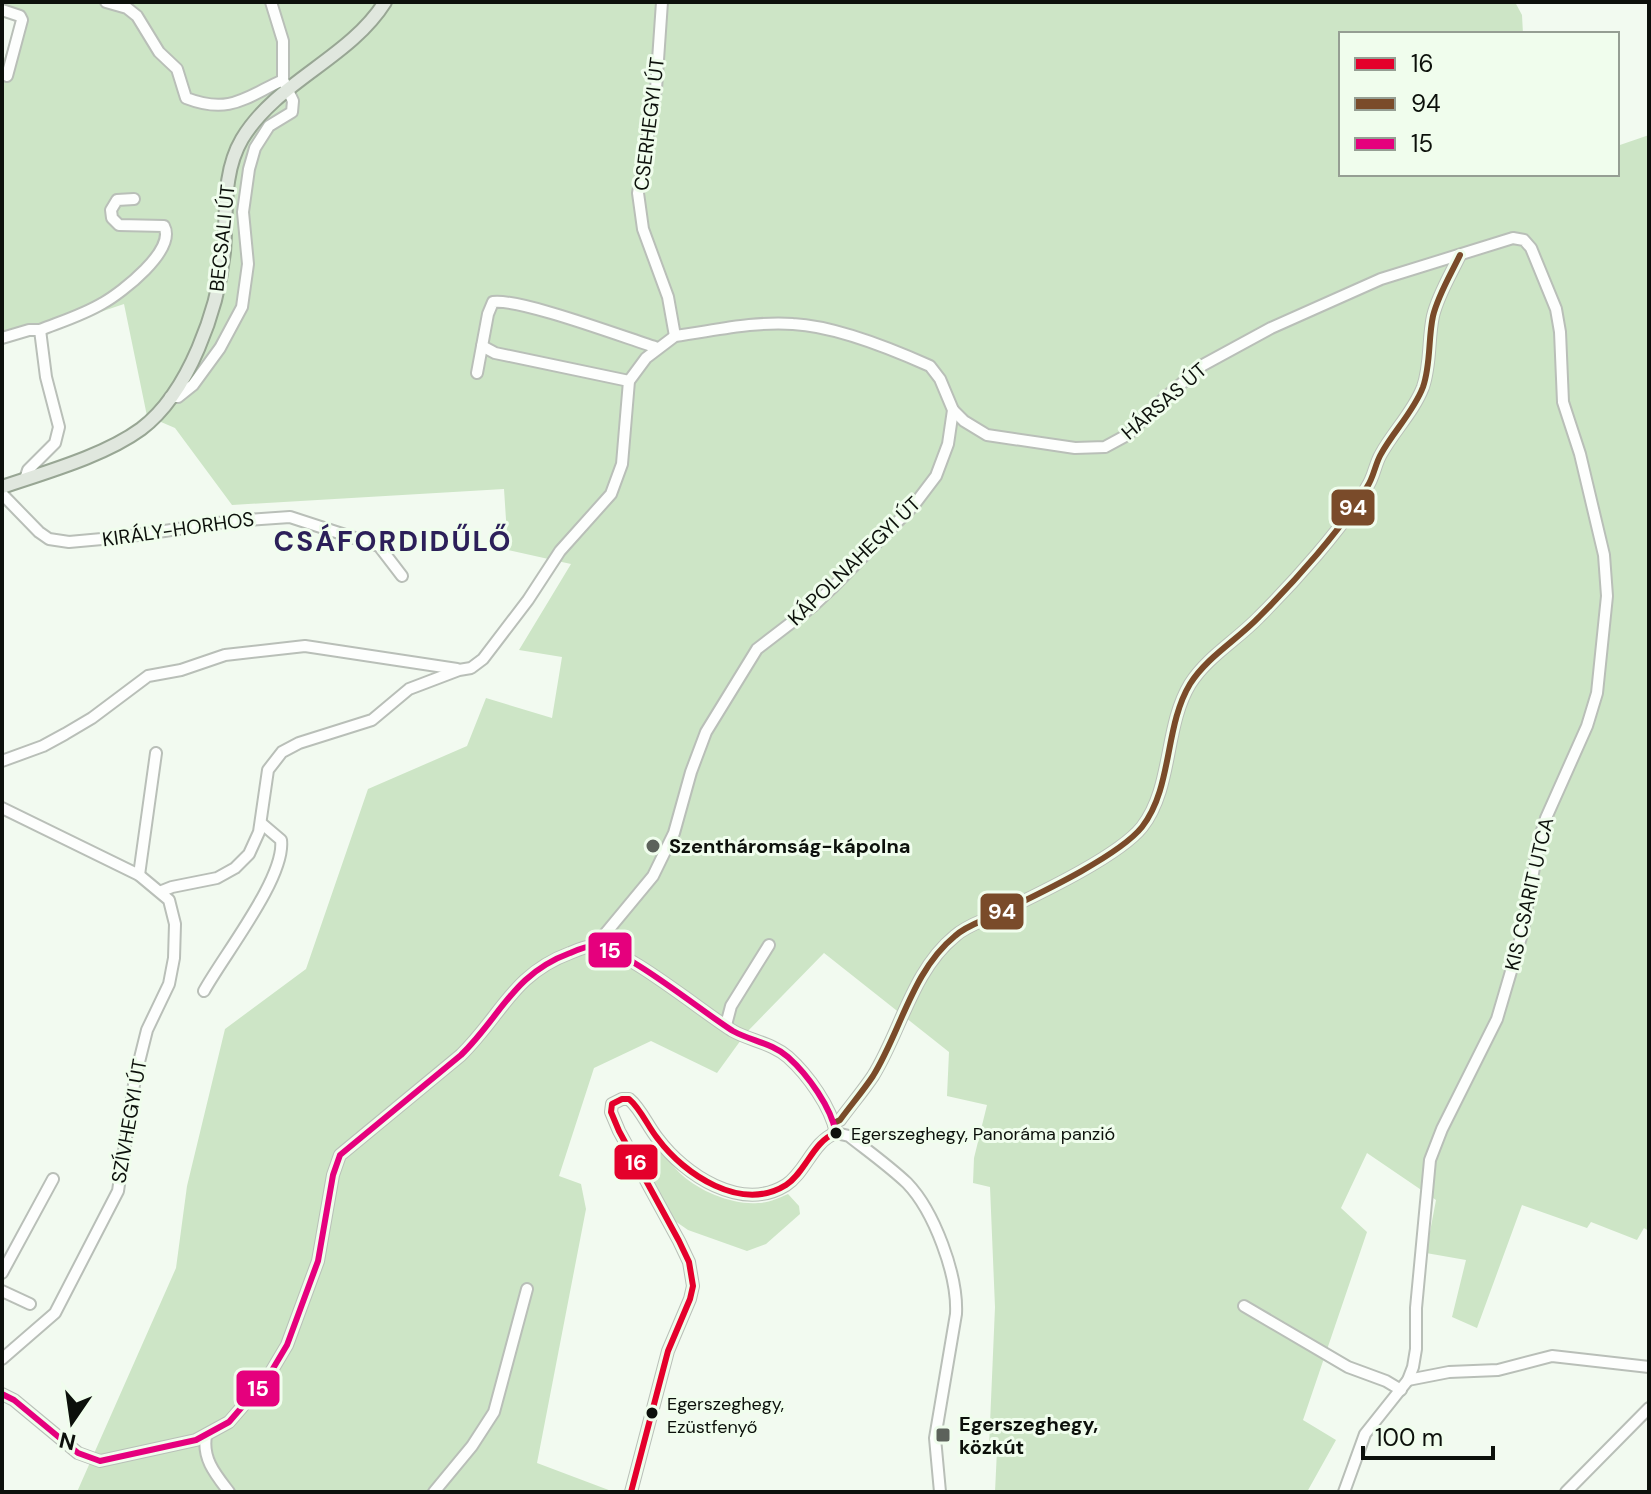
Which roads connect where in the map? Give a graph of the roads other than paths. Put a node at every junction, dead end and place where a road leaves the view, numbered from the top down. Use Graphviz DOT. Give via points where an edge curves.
graph roads {
  1 [pos="106,2"];
  2 [pos="271,2"];
  3 [pos="385,2"];
  4 [pos="662,2"];
  5 [pos="2,10"];
  6 [pos="7,76"];
  7 [pos="286,85"];
  8 [pos="134,199"];
  9 [pos="1460,255"];
  10 [pos="40,330"];
  11 [pos="675,336"];
  12 [pos="2,338"];
  13 [pos="482,346"];
  14 [pos="658,348"];
  15 [pos="477,373"];
  16 [pos="629,381"];
  17 [pos="170,397"];
  18 [pos="953,410"];
  19 [pos="25,479"];
  20 [pos="2,487"];
  21 [pos="2,494"];
  22 [pos="402,576"];
  23 [pos="459,670"];
  24 [pos="156,753"];
  25 [pos="2,761"];
  26 [pos="2,808"];
  27 [pos="261,823"];
  28 [pos="139,875"];
  29 [pos="162,891"];
  30 [pos="769,945"];
  31 [pos="595,946"];
  32 [pos="204,991"];
  33 [pos="726,1025"];
  34 [pos="835,1128"];
  35 [pos="53,1179"];
  36 [pos="2,1273"];
  37 [pos="527,1289"];
  38 [pos="2,1291"];
  39 [pos="30,1304"];
  40 [pos="1244,1306"];
  41 [pos="2,1359"];
  42 [pos="1649,1367"];
  43 [pos="1408,1380"];
  44 [pos="1401,1390"];
  45 [pos="2,1394"];
  46 [pos="1649,1408"];
  47 [pos="206,1436"];
  48 [pos="229,1492"];
  49 [pos="434,1492"];
  50 [pos="631,1492"];
  51 [pos="940,1492"];
  52 [pos="1344,1492"];
  53 [pos="1566,1492"];
  1 -- 7 [label="street" via="137,16 159,52 177,69 186,98 227,106"];
  2 -- 7 [label="street" via="283,41"];
  3 -- 7 [label="main road, BECSALI ÚT" via="358,35"];
  4 -- 11 [label="street, CSERHEGYI ÚT" via="656,89 638,193 643,229 668,297"];
  5 -- 6 [label="street" via="22,20"];
  7 -- 17 [label="main road, BECSALI ÚT" via="235,151 216,298 206,332"];
  7 -- 17 [label="street, BECSALI ÚT" via="292,112 269,126 249,169 242,307 193,385"];
  8 -- 10 [label="street" via="117,200 112,218 119,225 164,226 167,236 161,250 129,286 102,304"];
  9 -- 18 [label="street, HÁRSAS ÚT" via="1381,279 1227,351 1203,365 1129,434 1105,447 1075,448 987,435"];
  9 -- 34 [label="street" via="1434,312 1422,390 1380,456 1369,485 1285,591 1189,686 1156,800 1143,826 1096,862 952,937 917,987 873,1075"];
  9 -- 43 [label="street, KIS CSARIT UTCA" via="1513,238 1524,240 1536,259 1556,309 1563,402 1604,555 1607,596 1597,693 1539,840 1522,934 1497,1019 1430,1160 1416,1349"];
  10 -- 12 [label="street"];
  10 -- 19 [label="street" via="59,427 55,443"];
  11 -- 14 [label="street"];
  11 -- 18 [label="street" via="779,323 825,329 930,366"];
  13 -- 14 [label="street" via="488,314 499,301"];
  13 -- 15 [label="street"];
  13 -- 16 [label="street"];
  14 -- 16 [label="street"];
  16 -- 23 [label="street" via="622,464 611,494 560,551 483,659"];
  17 -- 19 [label="main road, BECSALI ÚT" via="151,420 123,440"];
  18 -- 31 [label="street, KÁPOLNAHEGYI ÚT" via="944,460 927,490 813,606 757,649 740,674 706,732 659,865"];
  19 -- 20 [label="main road, BECSALI ÚT"];
  21 -- 22 [label="street, KIRÁLY-HORHOS" via="39,532 69,542 290,517 379,546"];
  23 -- 25 [label="street" via="305,646 225,655 148,676 65,734"];
  23 -- 27 [label="street" via="409,689 372,720 282,752 268,770"];
  24 -- 28 [label="street"];
  26 -- 28 [label="street"];
  27 -- 29 [label="street" via="253,847 235,868 217,878"];
  27 -- 32 [label="street" via="281,840 279,858 256,908"];
  28 -- 29 [label="street"];
  29 -- 41 [label="street, SZÍVHEGYI ÚT" via="174,914 174,958 163,1000 143,1042 118,1191 55,1313"];
  30 -- 33 [label="street" via="731,1006"];
  31 -- 33 [label="street" via="649,973"];
  31 -- 47 [label="street" via="561,956 527,976 468,1048 340,1155 318,1261 287,1345 239,1411"];
  33 -- 34 [label="street" via="787,1057 815,1091"];
  34 -- 50 [label="street" via="790,1183 769,1192 743,1193 723,1189 689,1170 664,1147 629,1099 612,1104 619,1131 685,1252 693,1286 668,1351"];
  34 -- 51 [label="street" via="914,1192 932,1222 951,1274 957,1303 935,1438"];
  35 -- 36 [label="street"];
  37 -- 49 [label="street" via="494,1412"];
  38 -- 39 [label="street"];
  40 -- 44 [label="street" via="1348,1367"];
  42 -- 43 [label="street" via="1552,1356 1498,1370"];
  43 -- 44 [label="street"];
  44 -- 52 [label="street" via="1365,1434"];
  45 -- 47 [label="street" via="92,1460"];
  46 -- 53 [label="street"];
  47 -- 48 [label="street" via="209,1463"];
}
